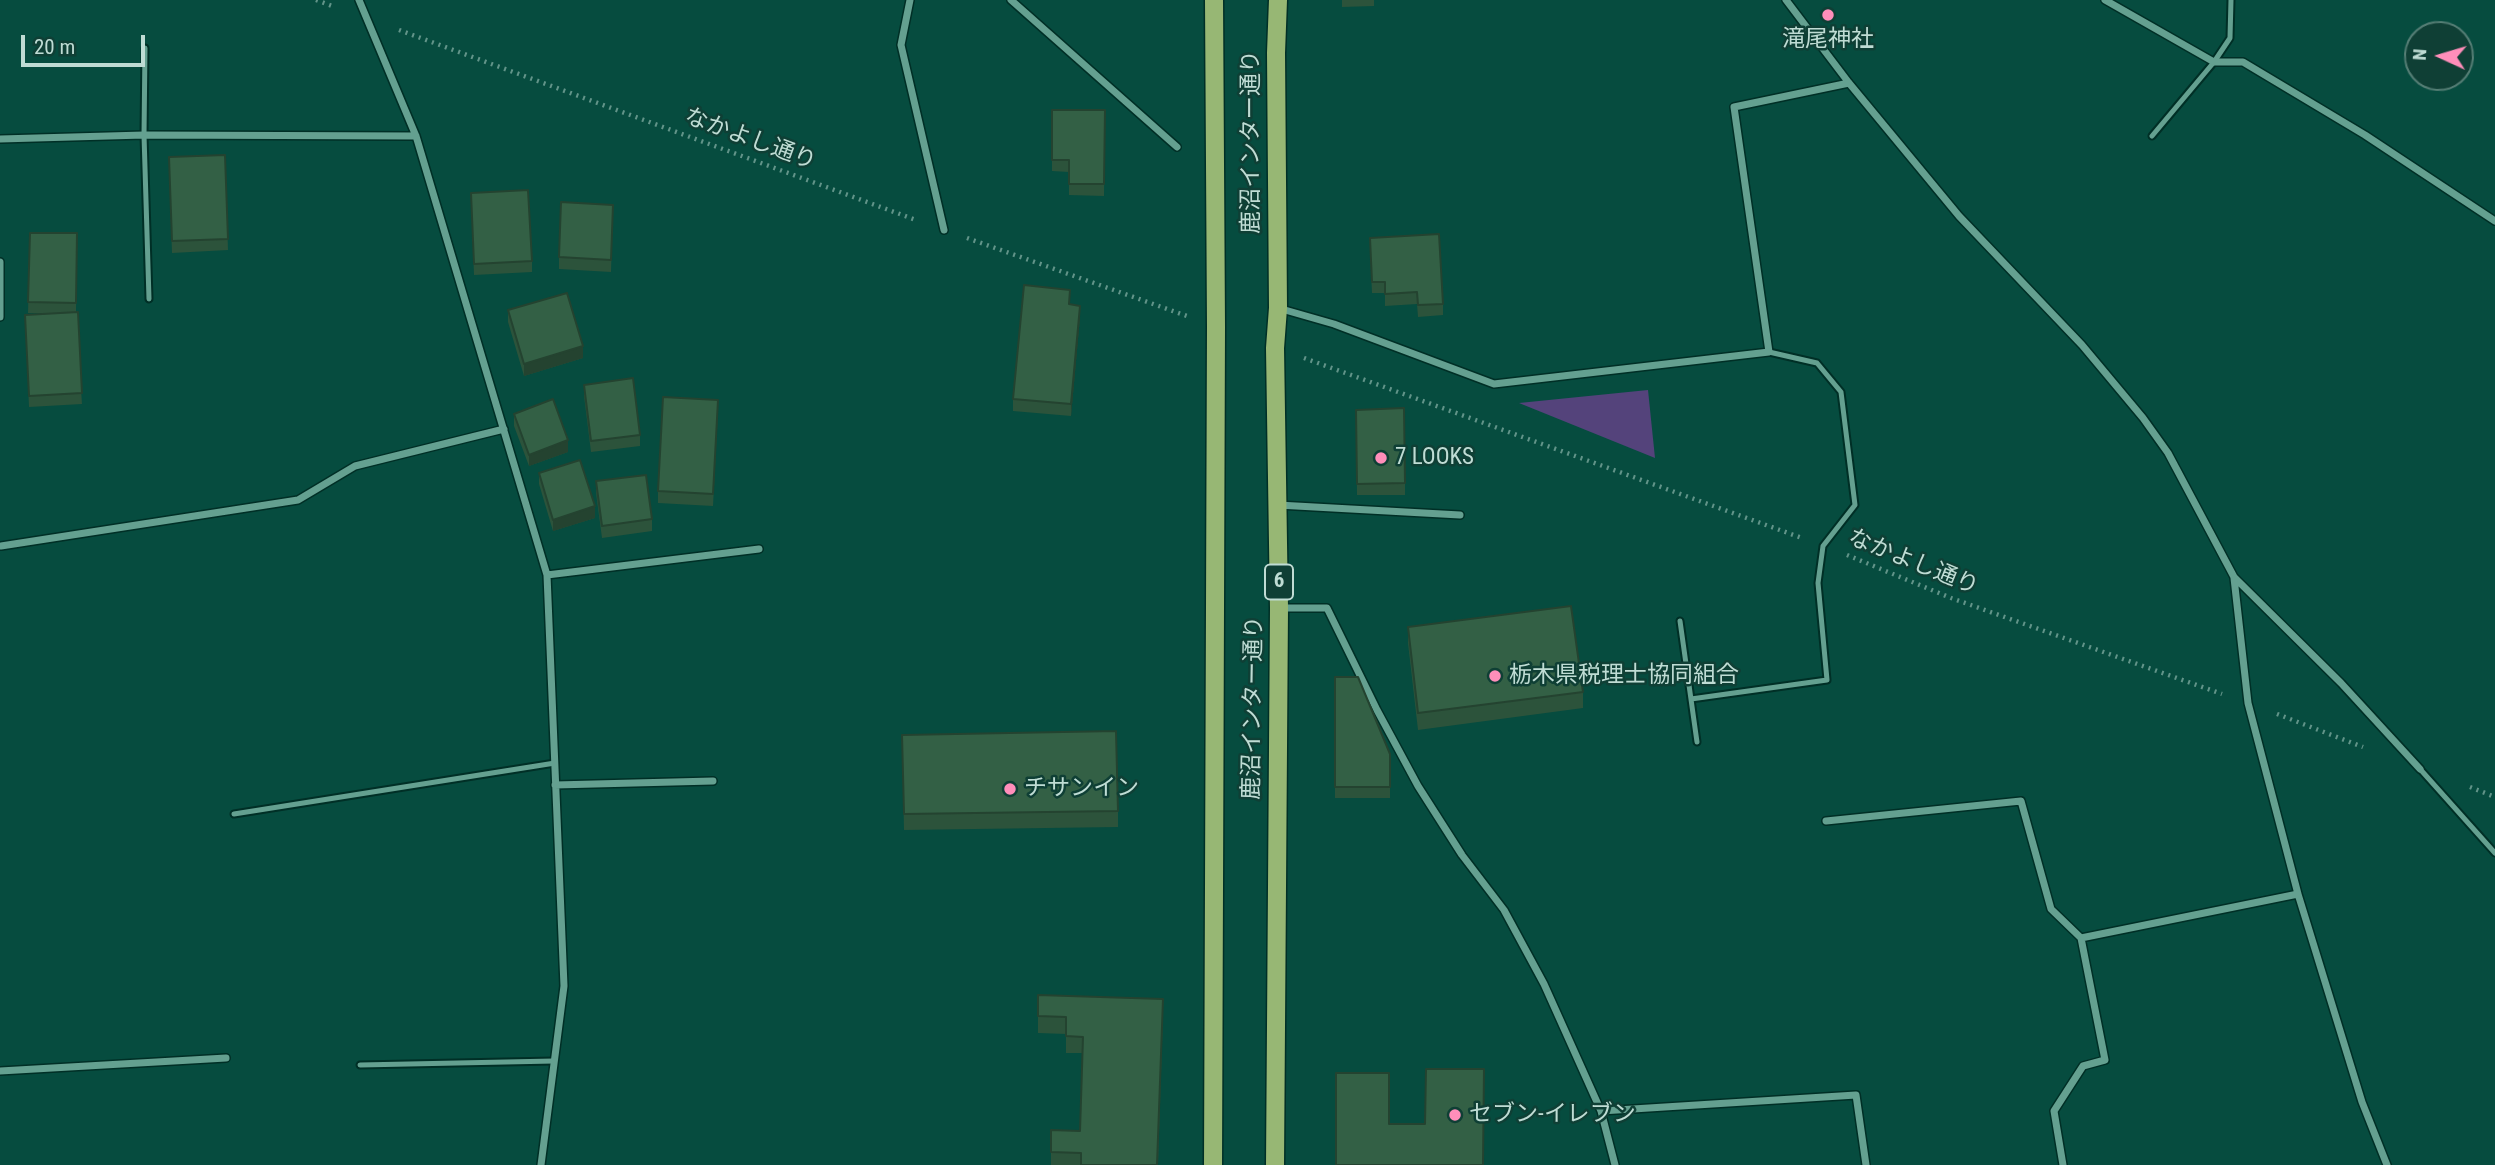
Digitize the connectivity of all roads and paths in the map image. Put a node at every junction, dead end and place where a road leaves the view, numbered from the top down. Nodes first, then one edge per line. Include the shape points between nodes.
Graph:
1 (316, 0) edge
2 (359, 0) edge
3 (910, 0) edge
4 (1011, 0) edge
5 (1214, 0) edge
6 (1278, 0) edge
7 (1786, 0) edge
8 (2105, 0) edge
9 (2231, 0) edge
10 (367, 19) junction
11 (145, 48) dead end
12 (2214, 62) junction
13 (1849, 83) junction
14 (144, 135) junction
15 (416, 136) junction
16 (2152, 136) dead end
17 (0, 139) edge
18 (1177, 147) dead end
19 (2495, 221) edge
20 (944, 230) junction
21 (0, 262) edge
22 (149, 299) dead end
23 (1278, 307) junction
24 (1172, 310) dead end
25 (0, 317) edge
26 (1769, 352) junction
27 (1317, 362) dead end
28 (504, 429) junction
29 (1278, 505) junction
30 (1460, 515) dead end
31 (1823, 546) junction
32 (1, 547) edge
33 (760, 549) dead end
34 (547, 575) junction
35 (2234, 577) junction
36 (1279, 608) junction
37 (1681, 621) dead end
38 (1691, 699) junction
39 (2248, 703) junction
40 (1697, 742) dead end
41 (2372, 750) dead end
42 (555, 763) junction
43 (2420, 769) junction
44 (713, 781) dead end
45 (555, 785) junction
46 (2495, 797) edge
47 (234, 814) dead end
48 (1826, 821) dead end
49 (2495, 853) edge
50 (2298, 894) junction
51 (2081, 938) junction
52 (226, 1058) dead end
53 (554, 1061) junction
54 (360, 1065) dead end
55 (0, 1071) edge
56 (1601, 1111) junction
57 (541, 1165) edge
58 (1213, 1165) edge
59 (1275, 1165) edge
60 (1615, 1165) edge
61 (1866, 1165) edge
62 (2063, 1165) edge
63 (2387, 1165) edge

1 - 10 path, なかよし通り
2 - 10 street
3 - 20 street via 901,45
4 - 18 street
5 - 58 main road, 鹿沼インター通り
6 - 23 main road, 鹿沼インター通り / 6
7 - 13 street
8 - 12 street
9 - 12 lane via 2230,38
10 - 15 street
10 - 20 path, なかよし通り
11 - 14 lane
12 - 16 lane
12 - 19 street via 2243,62
13 - 26 street via 1734,107
13 - 35 street via 1959,216 2082,345 2143,418 2168,453
14 - 15 street
14 - 17 street
14 - 22 lane
15 - 28 street
20 - 24 path, なかよし通り
21 - 25 street
23 - 26 street via 1494,384
23 - 29 main road, 鹿沼インター通り / 6
26 - 31 lane via 1816,363 1841,392 1855,505
27 - 31 path, なかよし通り
28 - 32 street via 355,467 298,500
28 - 34 street
29 - 30 street
29 - 36 main road, 鹿沼インター通り / 6
31 - 38 lane via 1818,583 1827,680
31 - 39 path, なかよし通り via 1951,598
33 - 34 street
34 - 42 street
35 - 39 street
35 - 43 street
36 - 56 street via 1327,608 1418,786 1504,910 1544,984
36 - 59 main road, 鹿沼インター通り / 6
37 - 38 lane
38 - 40 lane
39 - 41 path, なかよし通り
39 - 50 street
42 - 45 street
42 - 47 lane
43 - 46 path
43 - 49 lane
44 - 45 street
45 - 53 street via 564,986
48 - 51 street via 2021,801 2051,909
50 - 51 street
50 - 63 street via 2362,1102
51 - 62 street via 2105,1060 2083,1066 2054,1111
52 - 55 street
53 - 54 lane
53 - 57 street
56 - 60 street
56 - 61 street via 1856,1095

